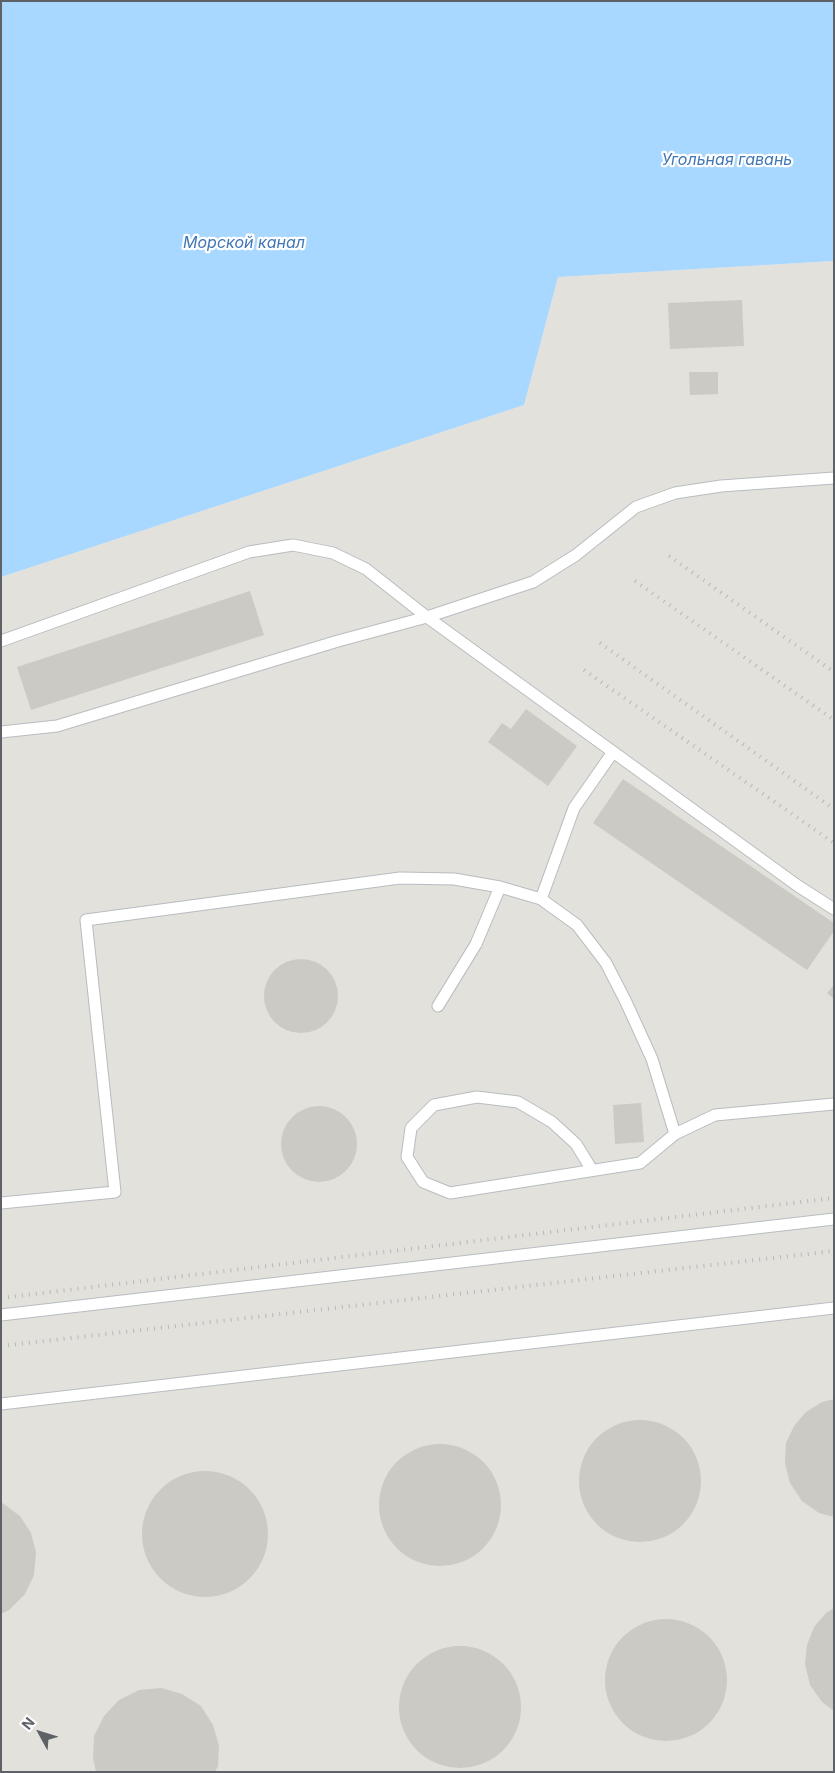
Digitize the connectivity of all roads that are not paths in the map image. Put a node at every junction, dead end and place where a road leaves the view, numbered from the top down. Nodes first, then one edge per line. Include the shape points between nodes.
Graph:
1 (834, 478) edge
2 (427, 618) junction
3 (1, 642) edge
4 (1, 732) edge
5 (613, 752) junction
6 (500, 887) junction
7 (541, 898) junction
8 (834, 909) edge
9 (438, 1006) dead end
10 (834, 1104) edge
11 (675, 1134) junction
12 (592, 1170) junction
13 (1, 1203) edge
14 (834, 1219) edge
15 (834, 1308) edge
16 (1, 1315) edge
17 (1, 1404) edge

1 - 2 lane via 721,486 675,493 636,508 576,555 533,582
2 - 3 lane via 366,569 333,553 293,545 249,552
2 - 4 lane via 329,644 57,726
2 - 5 lane
5 - 7 lane via 574,808
5 - 8 lane
6 - 7 lane
6 - 9 lane via 476,944
6 - 13 lane via 454,878 400,878 86,920 115,1192
7 - 11 lane via 577,926 606,963 652,1059
10 - 11 lane via 715,1115
11 - 12 lane via 640,1163
12 - 12 lane via 570,1138 552,1122 518,1102 477,1096 434,1105 411,1128 407,1158 423,1182 450,1193
14 - 16 lane
15 - 17 lane

